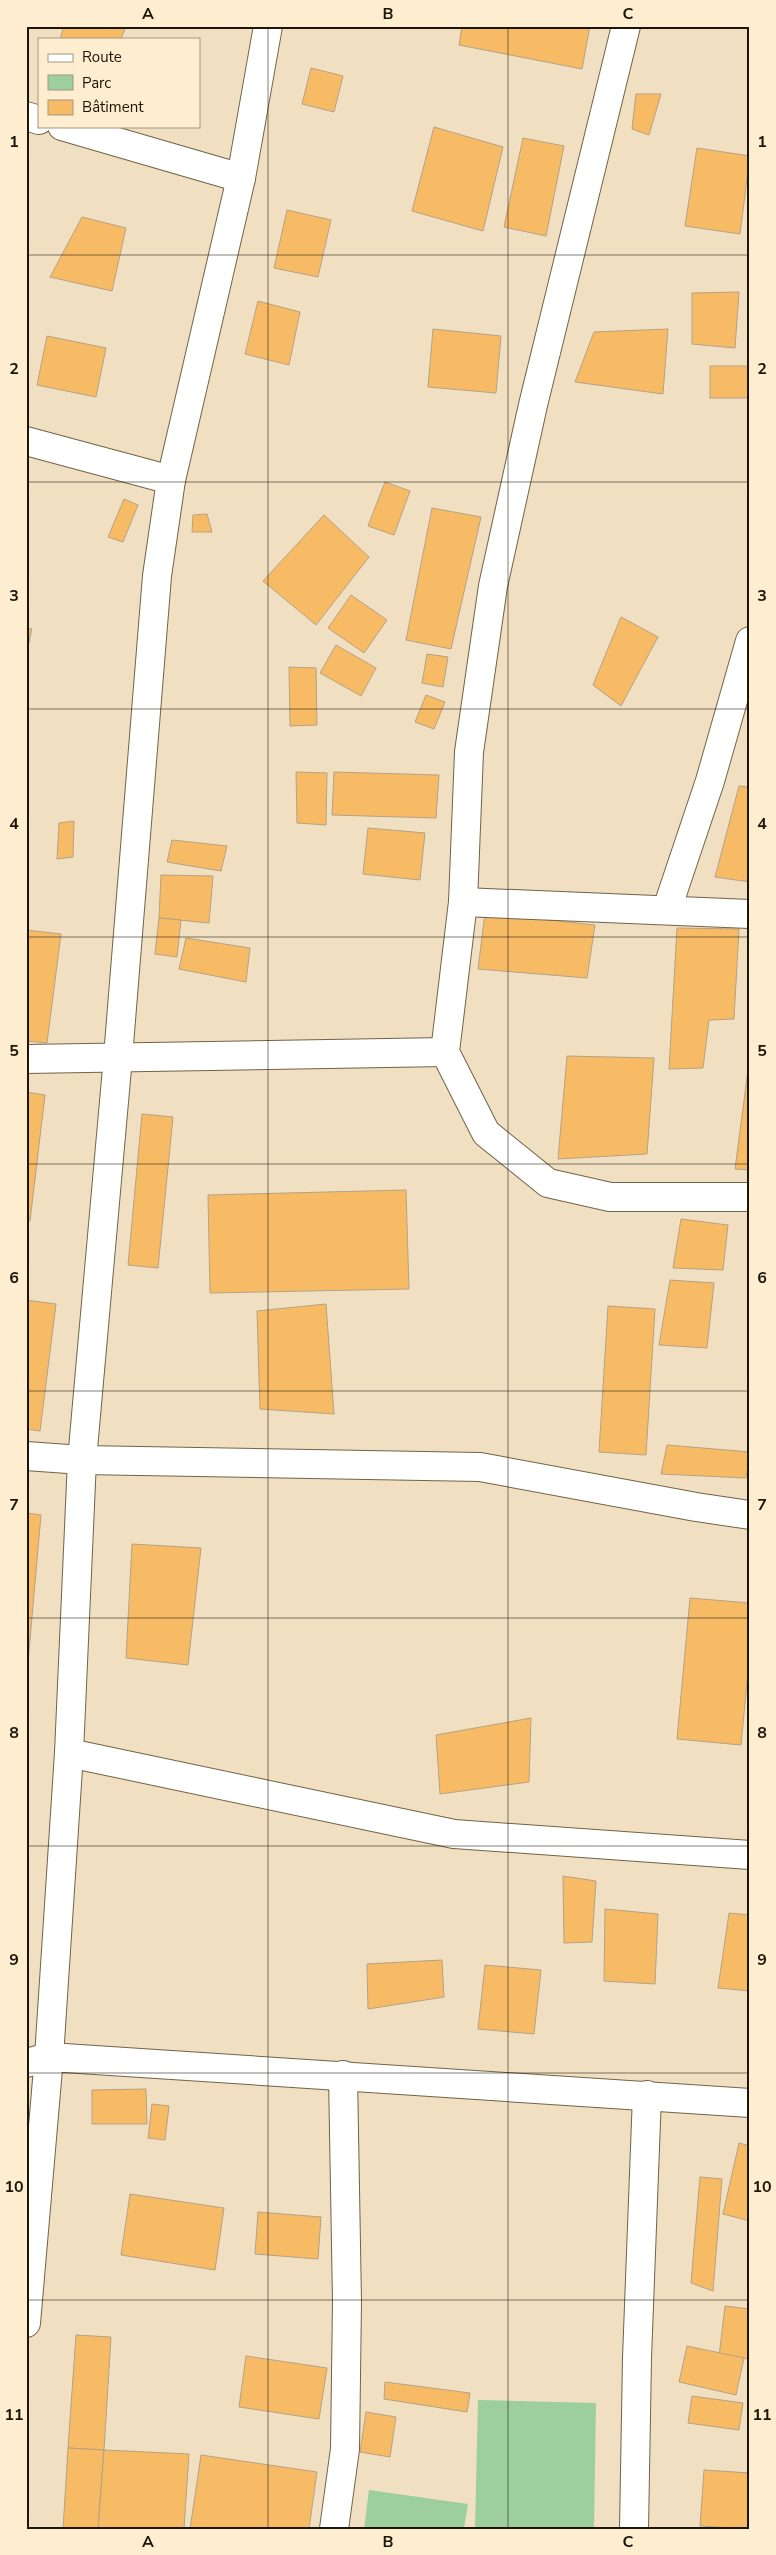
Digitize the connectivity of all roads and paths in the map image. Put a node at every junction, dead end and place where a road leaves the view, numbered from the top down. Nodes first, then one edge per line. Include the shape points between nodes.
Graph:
1 (268, 26) edge
2 (626, 26) edge
3 (26, 116) edge
4 (38, 120) edge
5 (69, 128) edge
6 (241, 178) junction
7 (26, 442) edge
8 (171, 480) junction
9 (750, 641) edge
10 (463, 902) junction
11 (667, 909) junction
12 (750, 914) edge
13 (445, 1052) junction
14 (118, 1057) junction
15 (26, 1059) edge
16 (750, 1197) edge
17 (26, 1456) edge
18 (82, 1460) junction
19 (750, 1514) edge
20 (69, 1753) junction
21 (750, 1855) edge
22 (38, 2060) edge
23 (343, 2075) junction
24 (647, 2095) junction
25 (750, 2103) edge
26 (26, 2323) edge
27 (334, 2529) edge
28 (634, 2529) edge

1 - 6 street
2 - 10 street via 533,405 493,586 469,752
3 - 4 street
5 - 6 street
6 - 8 street
7 - 8 street
8 - 14 street via 147,678
9 - 11 street via 710,780
10 - 11 street
10 - 13 street
11 - 12 street
13 - 14 street
13 - 16 street via 486,1133 548,1183 610,1197
14 - 15 street
14 - 18 street
17 - 18 street
18 - 19 street via 480,1467
18 - 20 street
20 - 21 street via 454,1834
20 - 22 street
22 - 23 street
22 - 26 street
23 - 24 street
23 - 27 street via 347,2302 345,2449
24 - 25 street
24 - 28 street

